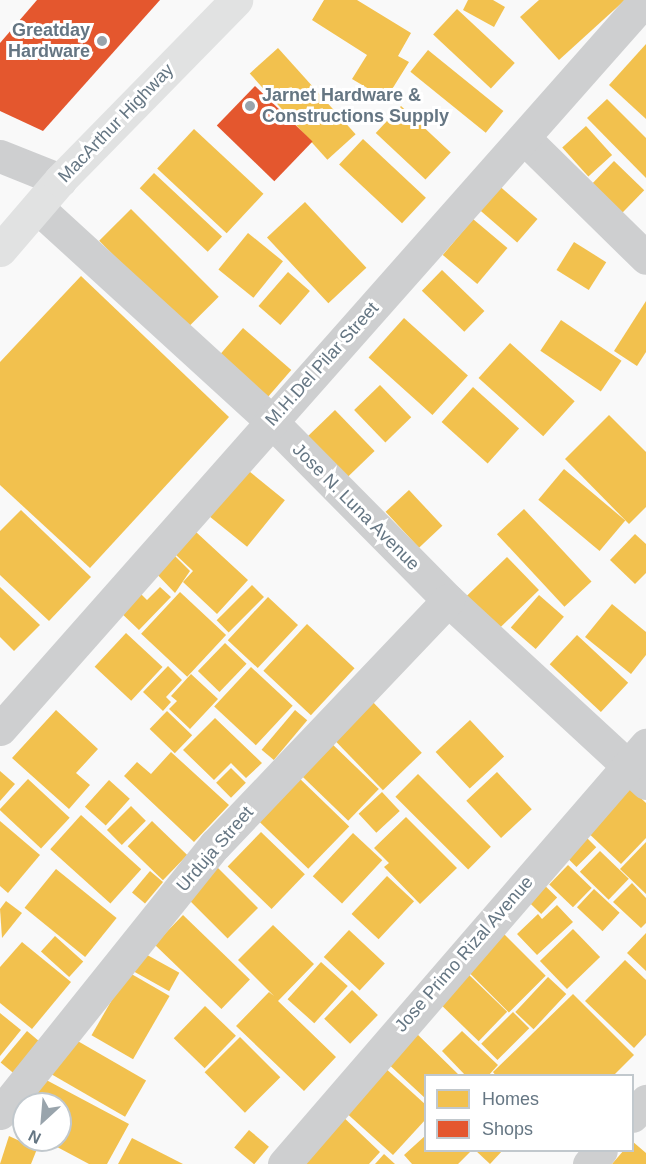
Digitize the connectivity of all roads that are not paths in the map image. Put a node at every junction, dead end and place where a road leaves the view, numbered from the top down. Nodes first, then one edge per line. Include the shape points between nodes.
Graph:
1 (236, 0) edge
2 (643, 8) edge
3 (524, 138) junction
4 (0, 156) edge
5 (60, 180) junction
6 (38, 208) junction
7 (0, 250) edge
8 (646, 258) edge
9 (270, 420) junction
10 (448, 600) junction
11 (0, 729) edge
12 (640, 764) edge
13 (646, 1101) edge
14 (0, 1113) edge
15 (634, 1115) edge
16 (600, 1152) edge
17 (284, 1164) edge
18 (589, 1164) edge

1 - 5 highway, MacArthur Highway
2 - 3 street, M.H.Del Pilar Street
3 - 8 street
3 - 9 street, M.H.Del Pilar Street
4 - 5 street
5 - 6 highway, MacArthur Highway
6 - 7 highway, MacArthur Highway
6 - 9 street, Jose N. Luna Avenue
9 - 10 street, Jose N. Luna Avenue
9 - 11 street, M.H.Del Pilar Street
10 - 12 street, Jose N. Luna Avenue
10 - 14 street, Urduja Street via 215,845
12 - 17 street, Jose Primo Rizal Avenue
13 - 15 street
16 - 18 street

